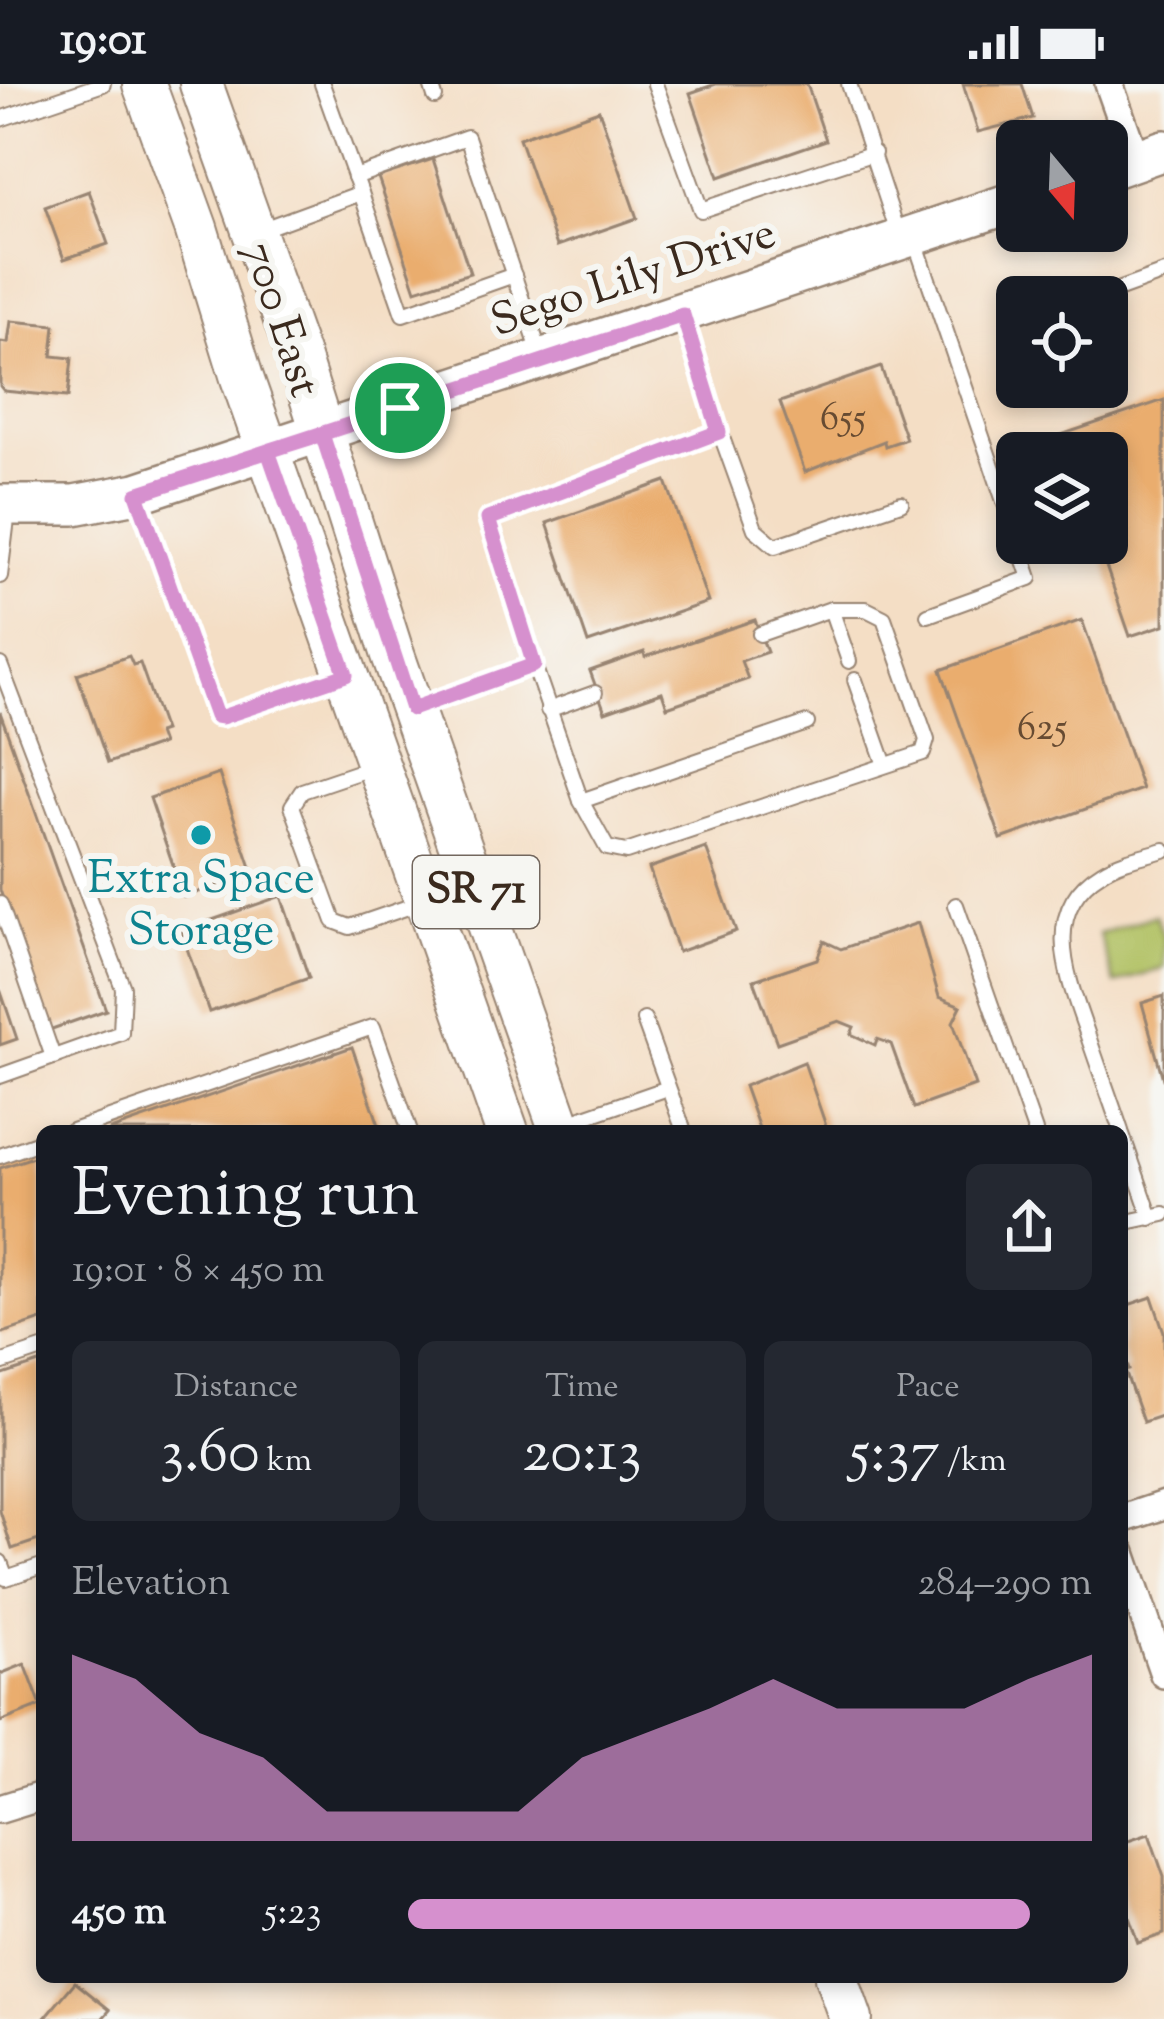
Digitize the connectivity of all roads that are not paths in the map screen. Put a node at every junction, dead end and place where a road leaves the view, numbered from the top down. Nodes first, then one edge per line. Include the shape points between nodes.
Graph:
1 (103, 84) edge
2 (144, 84) edge
3 (201, 84) edge
4 (322, 84) edge
5 (655, 84) edge
6 (849, 84) edge
7 (1109, 84) edge
8 (0, 119) edge
9 (874, 153) junction
10 (1136, 160) edge
11 (358, 185) junction
12 (996, 208) edge
13 (254, 232) junction
14 (907, 238) junction
15 (1164, 273) edge
16 (514, 275) junction
17 (1128, 286) edge
18 (683, 315) junction
19 (543, 361) junction
20 (719, 432) junction
21 (322, 434) junction
22 (268, 451) junction
23 (996, 481) edge
24 (137, 494) junction
25 (901, 503) dead end
26 (4, 506) edge
27 (1025, 564) edge
28 (0, 576) edge
29 (831, 609) junction
30 (928, 615) dead end
31 (760, 634) dead end
32 (848, 661) dead end
33 (0, 664) edge
34 (534, 665) junction
35 (346, 675) junction
36 (855, 680) dead end
37 (595, 693) dead end
38 (412, 709) junction
39 (548, 710) junction
40 (807, 723) dead end
41 (885, 765) junction
42 (378, 766) junction
43 (580, 801) junction
44 (1164, 850) edge
45 (426, 901) junction
46 (0, 904) edge
47 (956, 905) dead end
48 (644, 1020) dead end
49 (52, 1057) junction
50 (0, 1076) edge
51 (668, 1088) junction
52 (90, 1125) edge
53 (408, 1125) edge
54 (504, 1125) edge
55 (559, 1125) edge
56 (568, 1125) edge
57 (682, 1125) edge
58 (1033, 1125) edge
59 (1120, 1125) edge
60 (36, 1144) edge
61 (1128, 1146) edge
62 (0, 1156) edge
63 (1158, 1216) edge
64 (1128, 1222) edge
65 (36, 1351) edge
66 (0, 1363) edge
67 (1164, 1505) edge
68 (1128, 1518) edge
69 (0, 1562) edge
70 (36, 1568) edge
71 (1128, 1570) edge
72 (1164, 1675) edge
73 (36, 1798) edge
74 (0, 1809) edge
75 (838, 1983) edge
76 (851, 2019) edge

1 - 8 lane
2 - 22 main road, 700 East / SR 71
3 - 13 main road, 700 East / SR 71
4 - 11 lane
5 - 9 lane via 701,210
6 - 9 lane
7 - 10 street
9 - 14 lane
11 - 13 lane
11 - 16 lane via 403,314
11 - 16 lane via 467,137
12 - 14 main road, Sego Lily Drive
13 - 21 main road, 700 East / SR 71
14 - 18 main road, Sego Lily Drive
14 - 23 lane
15 - 17 lane
16 - 19 lane
18 - 19 main road, Sego Lily Drive
18 - 20 lane
19 - 21 main road, Sego Lily Drive
20 - 25 lane via 755,529 775,546
20 - 34 lane via 488,519
21 - 22 main road, Sego Lily Drive
21 - 38 main road, 700 East / SR 71
22 - 24 main road, Sego Lily Drive
22 - 35 main road, 700 East / SR 71
24 - 26 main road, Sego Lily Drive
24 - 35 lane via 216,716
26 - 28 lane
27 - 30 lane via 1030,578
29 - 31 lane
29 - 32 lane
29 - 41 lane via 884,618 927,740 922,753
33 - 49 lane via 122,988 122,1033
34 - 38 lane
34 - 39 lane
35 - 42 main road, 700 East / SR 71
36 - 41 lane
37 - 39 lane
38 - 55 main road, 700 East / SR 71
39 - 43 lane
40 - 43 lane
41 - 43 lane via 626,852 607,848
42 - 45 main road, 700 East / SR 71
42 - 45 lane via 302,790 292,806 340,926
44 - 59 lane via 1098,873 1064,923 1067,976
45 - 54 main road, 700 East / SR 71
46 - 49 lane
47 - 58 lane
48 - 51 lane
49 - 50 lane
51 - 56 lane
51 - 57 lane
52 - 53 lane via 374,1028
60 - 62 lane
61 - 63 lane
63 - 64 lane
65 - 66 lane
67 - 68 street
69 - 70 lane via 6,1578
71 - 72 street
73 - 74 street
75 - 76 main road

